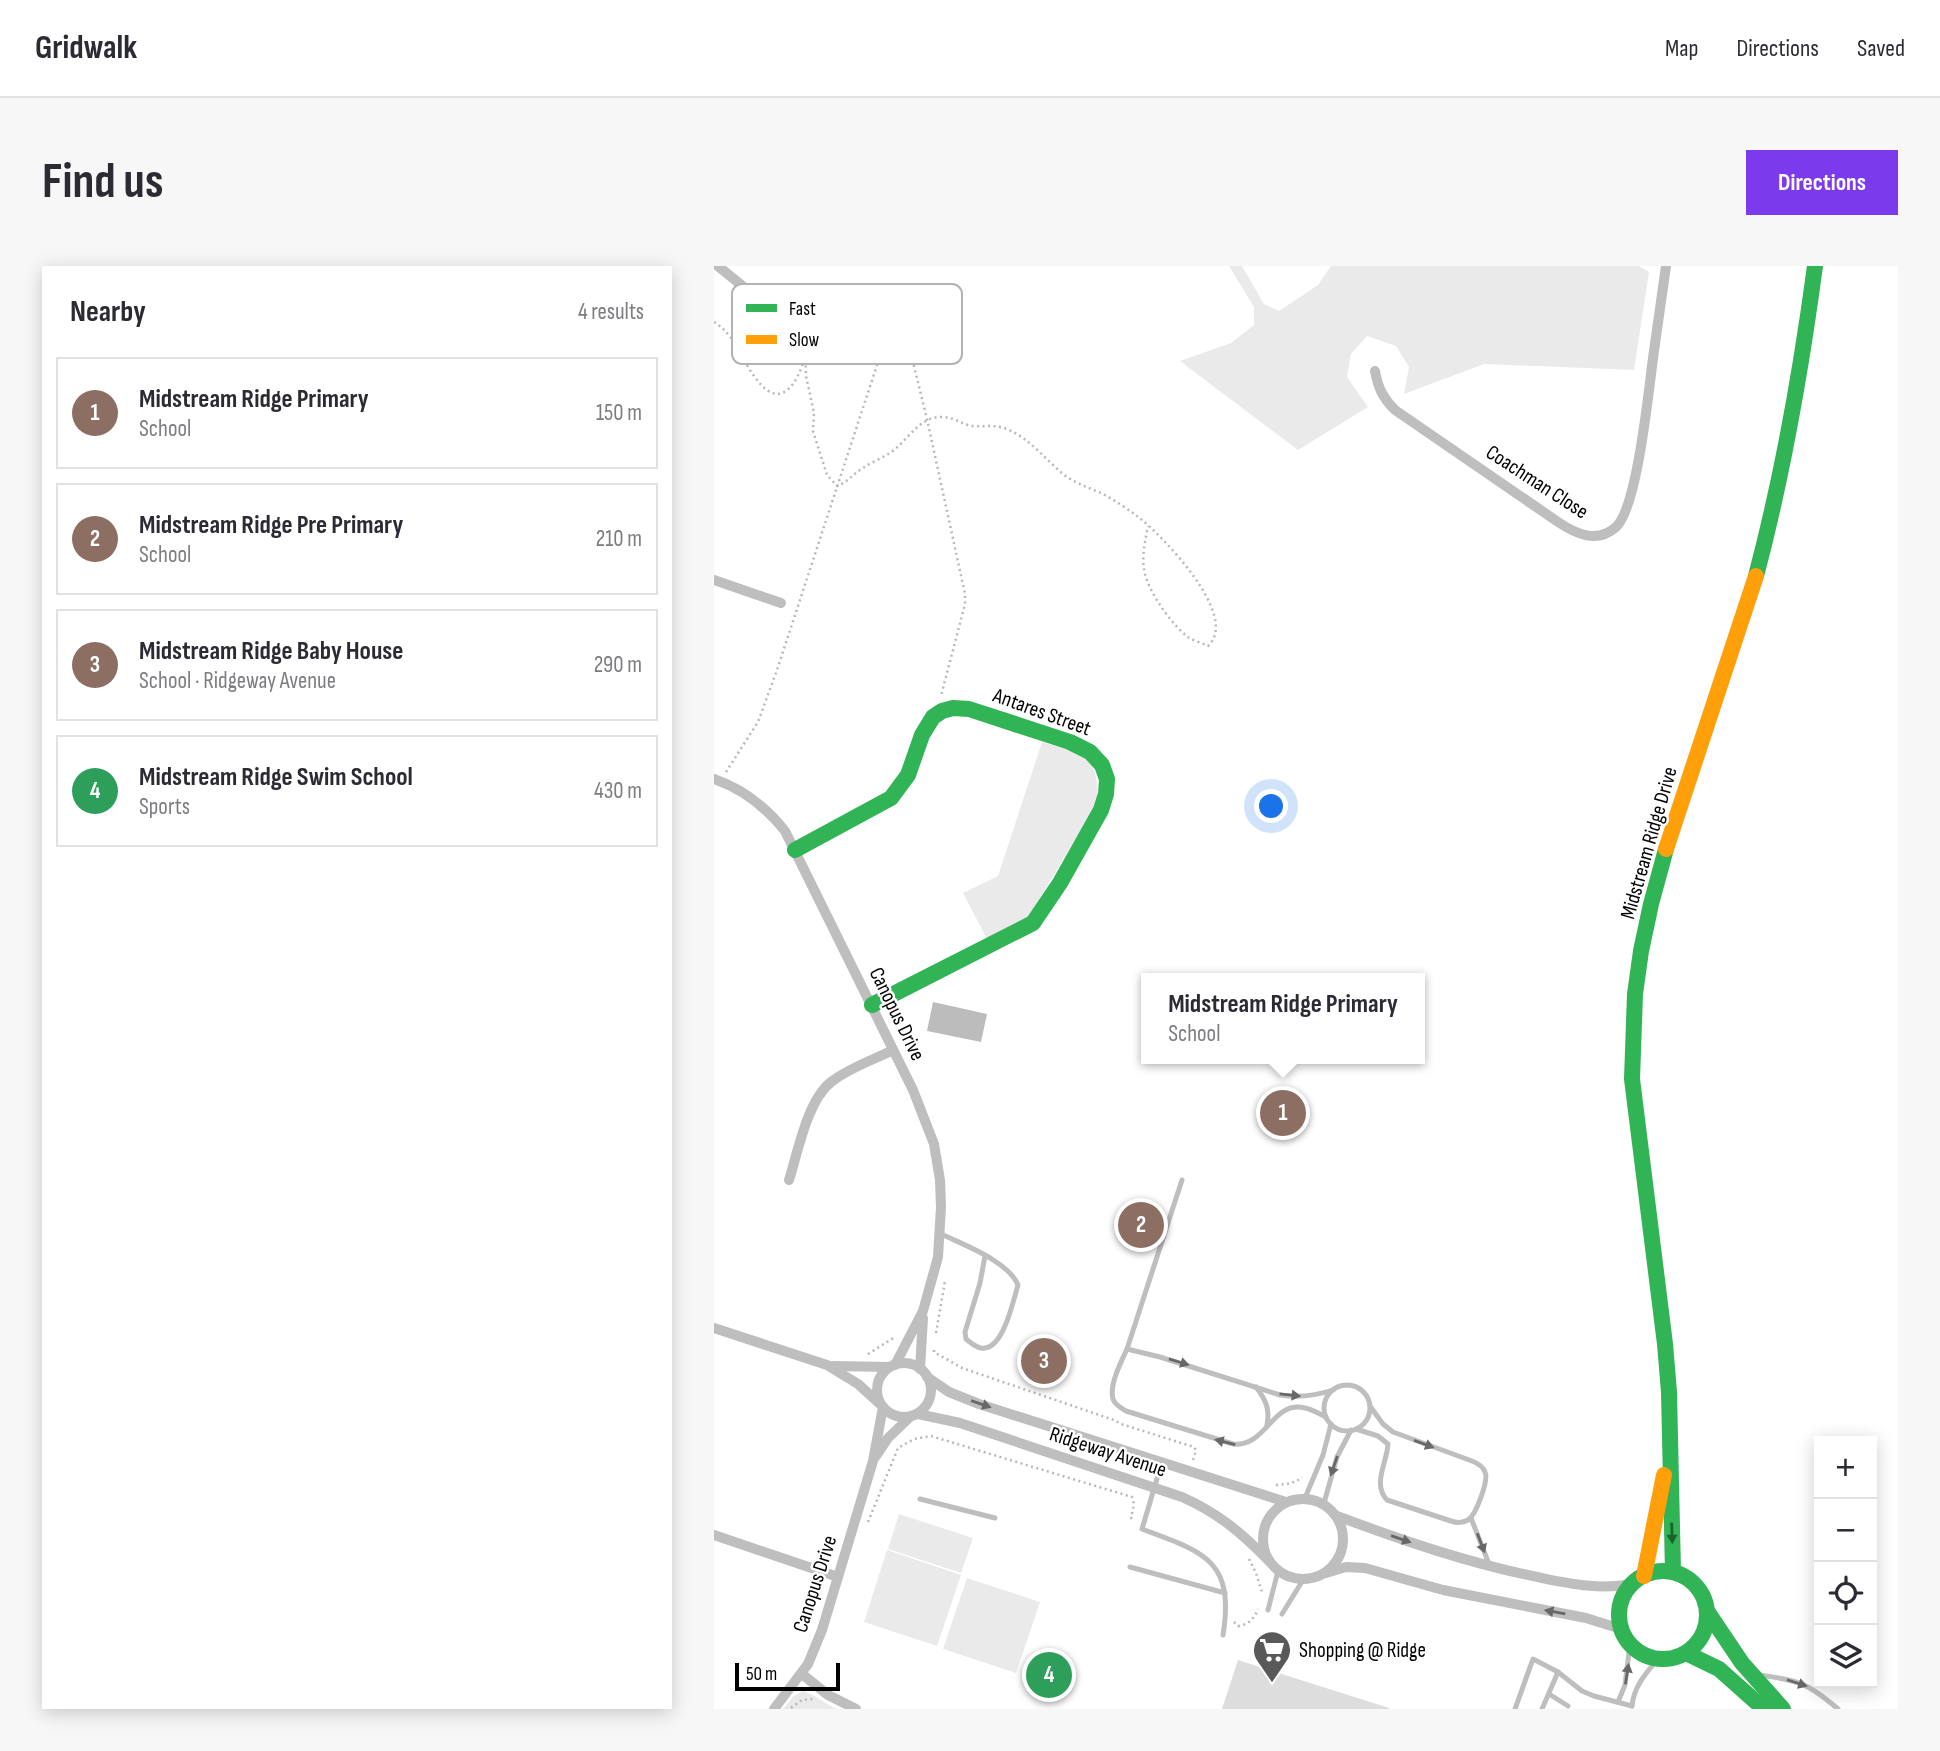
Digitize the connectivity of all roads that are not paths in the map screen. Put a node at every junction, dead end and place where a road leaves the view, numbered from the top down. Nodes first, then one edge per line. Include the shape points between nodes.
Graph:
1 (718, 266) edge
2 (1666, 266) edge
3 (1815, 266) edge
4 (740, 284) edge
5 (1375, 371) dead end
6 (714, 580) edge
7 (780, 603) dead end
8 (717, 780) edge
9 (795, 850) junction
10 (872, 1005) junction
11 (893, 1050) junction
12 (1182, 1180) dead end
13 (789, 1181) dead end
14 (941, 1234) junction
15 (985, 1256) junction
16 (923, 1311) junction
17 (714, 1328) edge
18 (1127, 1349) junction
19 (827, 1365) junction
20 (892, 1366) junction
21 (924, 1373) junction
22 (1256, 1387) junction
23 (1333, 1390) junction
24 (882, 1406) junction
25 (1370, 1406) junction
26 (914, 1415) junction
27 (1326, 1417) junction
28 (1331, 1423) junction
29 (1267, 1426) junction
30 (1353, 1429) junction
31 (1670, 1446) junction
32 (873, 1461) junction
33 (1162, 1462) junction
34 (1155, 1487) junction
35 (1305, 1498) junction
36 (920, 1499) dead end
37 (1286, 1502) junction
38 (1324, 1503) junction
39 (1337, 1516) junction
40 (995, 1518) dead end
41 (1471, 1518) junction
42 (714, 1535) edge
43 (1269, 1561) junction
44 (1130, 1567) dead end
45 (1491, 1568) junction
46 (1278, 1571) junction
47 (1673, 1572) junction
48 (1326, 1573) junction
49 (838, 1577) junction
50 (1303, 1580) junction
51 (1638, 1580) junction
52 (1225, 1593) junction
53 (1268, 1610) dead end
54 (1707, 1611) junction
55 (1282, 1614) dead end
56 (1223, 1635) dead end
57 (1626, 1637) junction
58 (1686, 1653) junction
59 (1658, 1659) junction
60 (1558, 1672) junction
61 (802, 1674) junction
62 (1749, 1674) junction
63 (1549, 1694) junction
64 (1618, 1702) junction
65 (1568, 1706) dead end
66 (1632, 1707) edge
67 (1762, 1708) edge
68 (774, 1709) edge
69 (856, 1709) edge
70 (1515, 1709) edge
71 (1542, 1709) edge
72 (1783, 1709) edge
73 (1839, 1709) edge

1 - 4 street
2 - 5 street, Coachman Close via 1629,503 1619,524 1601,536 1589,537 1558,522 1395,410 1381,395
3 - 31 street, Midstream Ridge Drive via 1794,410 1761,559 1668,841 1635,994 1632,1079 1665,1344
6 - 7 street
8 - 9 street, Canopus Drive via 763,806
9 - 10 street, Canopus Drive
9 - 10 street, Antares Street via 891,798 910,770 928,722 944,708 969,709 1085,748 1103,766 1107,790 1099,816 1033,923
10 - 11 street, Canopus Drive
11 - 13 street via 842,1075 821,1092
11 - 14 street, Canopus Drive via 934,1144
12 - 18 lane
14 - 15 lane
14 - 16 street, Canopus Drive
15 - 15 lane via 1010,1272 1018,1285 1001,1336 996,1343 980,1348 966,1339 965,1332
16 - 20 street, Canopus Drive
16 - 21 street, Canopus Drive
17 - 19 street
18 -> 22 lane
29 -> 18 lane via 1249,1443 1233,1444 1126,1410 1112,1397
19 - 20 street
19 - 24 street
20 - 21 street via 904,1363
20 - 24 street via 877,1388
21 - 26 street via 930,1385 929,1401
21 -> 33 street, Ridgeway Avenue via 949,1392 979,1404
22 -> 23 lane via 1290,1396
22 - 29 lane via 1267,1403
23 - 25 lane via 1356,1387
23 - 27 lane via 1324,1407
24 - 26 street via 893,1415
24 - 32 street, Canopus Drive
25 - 30 lane via 1363,1423
25 -> 41 lane via 1393,1432 1483,1468 1485,1485
26 - 32 street, Canopus Drive via 888,1438
26 - 34 street, Ridgeway Avenue via 960,1423
27 - 28 lane
27 - 29 lane via 1296,1406
28 - 30 lane via 1343,1430
28 - 35 lane
30 -> 38 lane via 1337,1457
30 - 41 lane via 1388,1444 1380,1485 1387,1500 1458,1523
31 -> 47 street, Midstream Ridge Drive
31 - 51 street, Midstream Ridge Drive
32 - 49 street, Canopus Drive
33 - 34 lane
33 - 37 street, Ridgeway Avenue
34 - 43 street, Ridgeway Avenue via 1217,1516
34 - 52 lane via 1142,1529 1191,1547 1213,1563
35 - 37 street
35 - 38 street
36 - 40 lane
37 - 43 street via 1266,1521 1264,1548
38 - 39 street
39 -> 45 street
39 - 48 street via 1344,1540 1342,1553
41 -> 45 lane
42 - 49 street
43 - 46 street
44 - 52 lane
45 - 51 street via 1604,1588
46 - 50 street
46 - 53 lane
47 - 51 street via 1658,1571
47 - 54 street via 1700,1591
48 - 50 street
57 -> 48 street via 1586,1618 1455,1593 1365,1568 1346,1566
49 - 61 street, Canopus Drive
50 - 55 lane
51 - 57 street via 1620,1605
52 - 56 lane
54 - 58 street via 1702,1635
54 - 62 street
57 - 59 street via 1643,1654
64 -> 57 lane via 1625,1685
58 - 59 street
58 - 67 street via 1715,1665
59 - 66 lane via 1637,1686
60 - 63 lane
60 - 64 lane via 1582,1691
60 - 70 lane via 1533,1659
61 - 68 street, Canopus Drive
61 - 69 street
62 - 72 street
62 -> 73 lane via 1804,1684
63 - 65 lane
63 - 71 lane
64 - 66 lane

